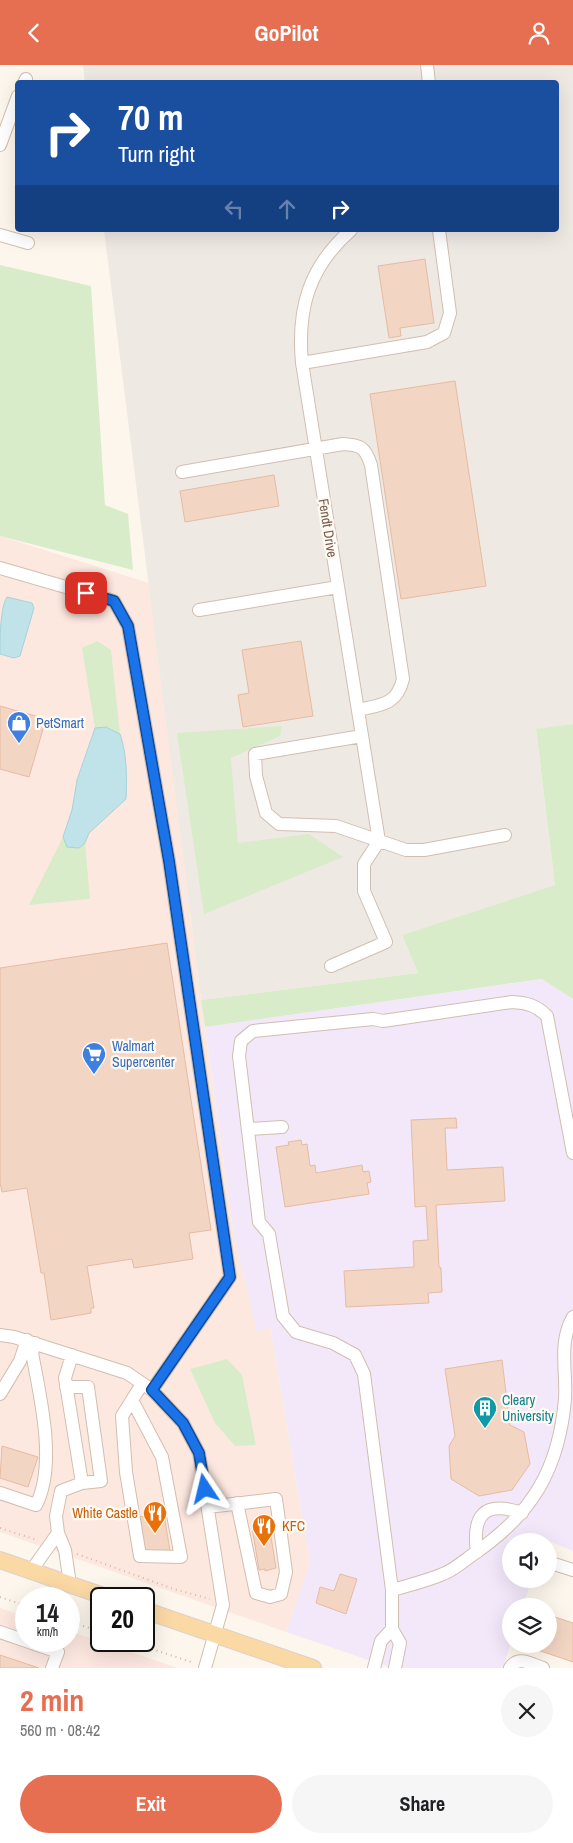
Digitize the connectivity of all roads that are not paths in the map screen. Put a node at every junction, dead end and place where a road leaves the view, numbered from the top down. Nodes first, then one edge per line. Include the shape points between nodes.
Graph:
1 (427, 65) edge
2 (429, 80) edge
3 (15, 103) edge
4 (0, 145) edge
5 (349, 232) edge
6 (439, 232) edge
7 (0, 235) edge
8 (28, 243) dead end
9 (302, 363) junction
10 (315, 448) junction
11 (182, 472) dead end
12 (0, 568) edge
13 (338, 587) junction
14 (199, 610) dead end
15 (358, 710) junction
16 (362, 736) junction
17 (505, 835) dead end
18 (379, 841) junction
19 (331, 965) dead end
20 (282, 1127) dead end
21 (248, 1129) junction
22 (573, 1153) edge
23 (573, 1317) edge
24 (0, 1335) edge
25 (31, 1342) junction
26 (72, 1355) junction
27 (35, 1369) junction
28 (14, 1370) junction
29 (66, 1387) junction
30 (147, 1387) junction
31 (0, 1393) edge
32 (132, 1400) junction
33 (82, 1483) junction
34 (0, 1493) edge
35 (237, 1503) junction
36 (208, 1507) junction
37 (522, 1513) junction
38 (58, 1533) junction
39 (477, 1552) junction
40 (0, 1560) edge
41 (557, 1565) edge
42 (573, 1570) edge
43 (31, 1571) junction
44 (70, 1584) junction
45 (392, 1590) junction
46 (90, 1591) edge
47 (155, 1614) edge
48 (392, 1629) junction
49 (0, 1632) edge
50 (214, 1634) junction
51 (15, 1637) edge
52 (58, 1652) edge
53 (205, 1667) edge
54 (52, 1668) edge
55 (314, 1668) edge
56 (374, 1668) edge
57 (395, 1668) edge
58 (510, 1668) edge
59 (543, 1668) edge

1 - 2 street
3 - 4 street
5 - 9 street, Fendt Drive via 324,257 305,297 299,337
6 - 9 street via 450,313 444,333 427,342
7 - 8 street
9 - 10 street, Fendt Drive
10 - 11 street
10 - 13 street, Fendt Drive
10 - 15 street via 343,443 358,445 367,452 371,465 403,679 392,700
12 - 30 street via 114,601 128,626 169,861 230,1277
13 - 14 street
13 - 15 street, Fendt Drive
15 - 16 street, Fendt Drive
16 - 18 street, Fendt Drive
16 - 18 street via 256,754 256,776 266,813 279,824 336,826
17 - 18 street via 424,850 406,850
18 - 19 street via 364,864 364,891 386,942
20 - 21 street
21 - 22 street via 239,1056 241,1041 253,1031 373,1019 384,1021 512,1002 528,1003 547,1016
21 - 45 street via 259,1222 269,1234 283,1316 296,1332 333,1343 355,1355 364,1374
23 - 37 street via 563,1353 566,1394 562,1433 540,1489
24 - 25 street
25 - 26 street
25 - 27 street
25 - 28 street
26 - 29 street via 64,1378
26 - 30 street via 127,1373
27 - 28 street
27 - 34 street via 47,1451 42,1495 36,1505
28 - 31 street
29 - 33 street
29 - 33 street via 88,1387 101,1481
30 - 32 street
30 - 36 street via 183,1423 199,1453
32 - 32 street via 162,1457 181,1557 140,1556 126,1472 122,1416
33 - 38 street via 60,1491 56,1517
35 - 35 street via 276,1499 286,1572 281,1595 270,1597 256,1593
35 - 36 street
36 - 50 street via 223,1605
37 - 39 street
37 - 39 street via 494,1509 483,1515 476,1523 474,1533
38 - 43 street
38 - 44 street via 65,1550
39 - 45 street via 444,1574
40 - 43 main road
41 - 42 street
43 - 44 main road
44 - 46 main road
45 - 48 street
47 - 50 main road
48 - 56 street via 381,1641
48 - 57 street via 400,1643
49 - 51 street
50 - 53 street
50 - 55 main road
52 - 54 street
58 - 59 street via 520,1660

